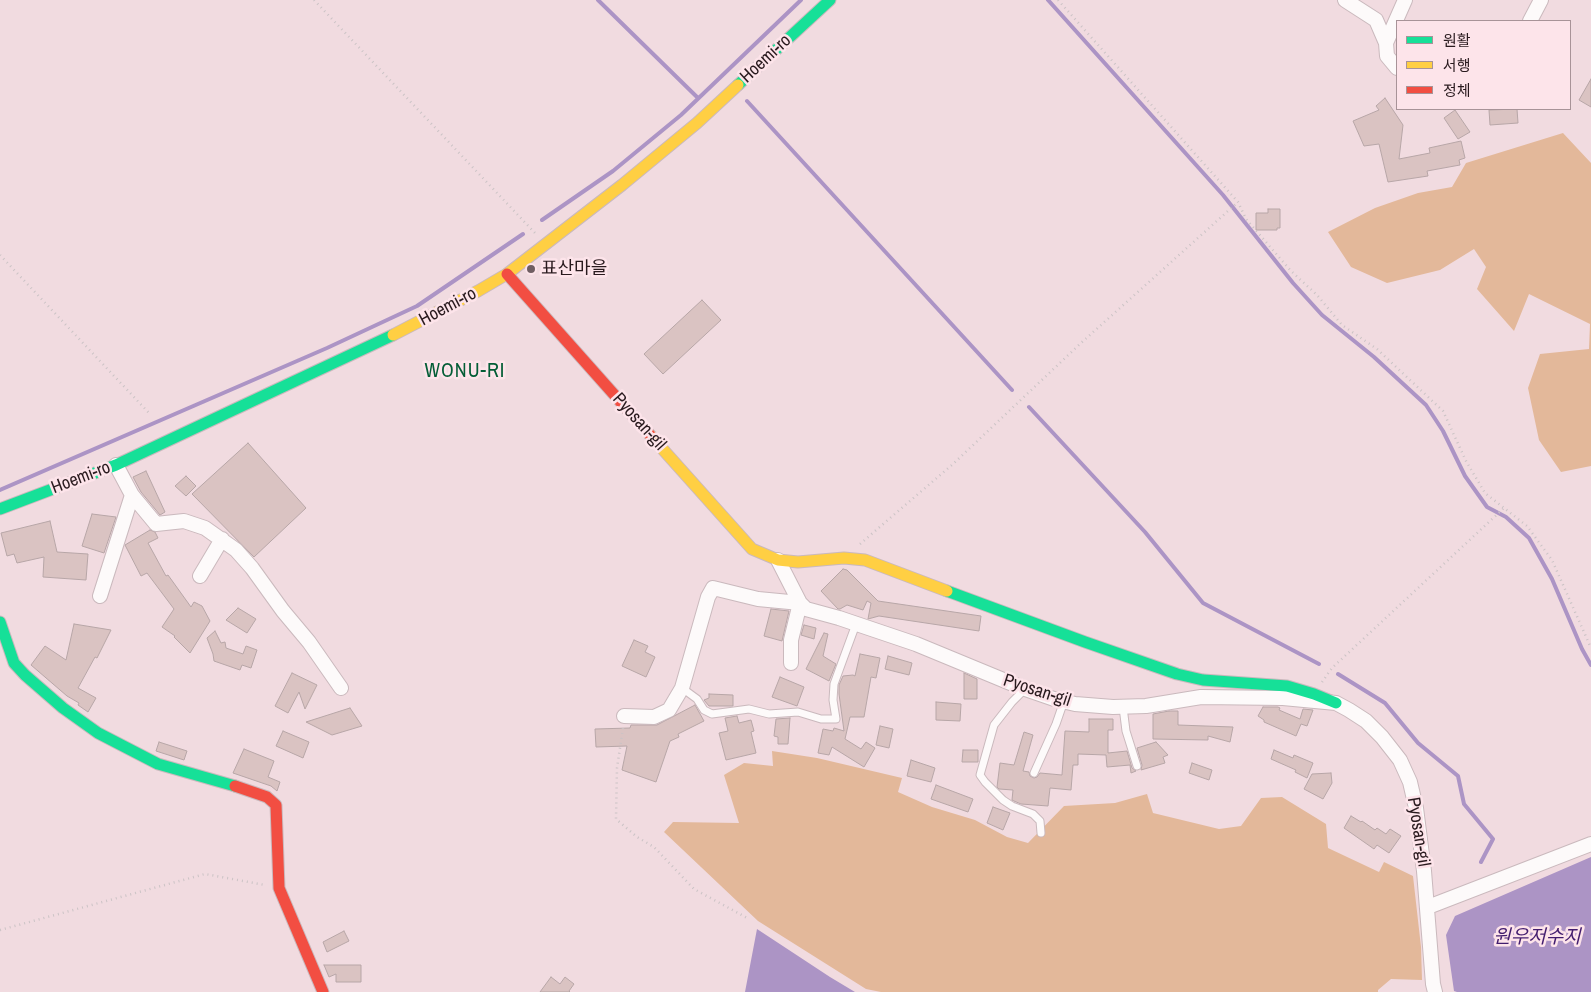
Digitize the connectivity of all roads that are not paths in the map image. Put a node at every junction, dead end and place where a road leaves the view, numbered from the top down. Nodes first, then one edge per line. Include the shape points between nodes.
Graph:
1 (830, 0) edge
2 (1345, 0) edge
3 (1405, 0) edge
4 (1541, 0) edge
5 (1531, 20) edge
6 (1386, 42) junction
7 (1396, 67) edge
8 (507, 274) junction
9 (116, 465) junction
10 (132, 495) junction
11 (0, 508) edge
12 (222, 539) junction
13 (778, 560) junction
14 (200, 576) dead end
15 (100, 596) dead end
16 (800, 603) junction
17 (0, 622) edge
18 (856, 624) junction
19 (792, 664) dead end
20 (341, 688) dead end
21 (682, 688) junction
22 (1024, 689) junction
23 (1064, 701) junction
24 (1336, 703) junction
25 (1124, 707) junction
26 (624, 716) road end
27 (1137, 766) dead end
28 (1034, 773) dead end
29 (1041, 833) dead end
30 (1591, 844) edge
31 (1428, 907) junction
32 (324, 992) edge
33 (1435, 992) edge

1 - 8 street, Hoemi-ro via 697,124
2 - 6 street via 1376,20
3 - 6 street
4 - 5 street
6 - 7 street via 1388,56
8 - 9 street, Hoemi-ro via 391,336
8 - 13 street, Pyosan-gil via 752,549
9 - 10 street
9 - 11 street, Hoemi-ro
10 - 12 street via 156,524 184,521 205,528
10 - 15 street
12 - 14 street
12 - 20 street via 252,568
13 - 16 street
13 - 24 street, Pyosan-gil via 865,560 1177,674 1286,686
16 - 18 street, Pyosan-gil via 806,609
16 - 19 street via 791,640
16 - 21 street via 758,599 713,588
17 - 32 street via 14,663 63,708 98,732 158,764 243,788 268,797 276,805 278,888
18 - 21 lane via 834,684 836,719 798,712 768,714 749,709 712,714
18 - 22 street, Pyosan-gil via 916,644
21 - 26 street via 669,710 654,716
22 - 23 street, Pyosan-gil
22 - 29 lane via 994,724 980,775 1003,800 1033,814 1040,821
23 - 25 street, Pyosan-gil
23 - 28 lane
24 - 25 street, Pyosan-gil via 1230,696
24 - 31 street, Pyosan-gil via 1366,721 1382,737 1400,760 1410,782
25 - 27 lane via 1126,731
30 - 31 street
31 - 33 street, Pyosan-gil

